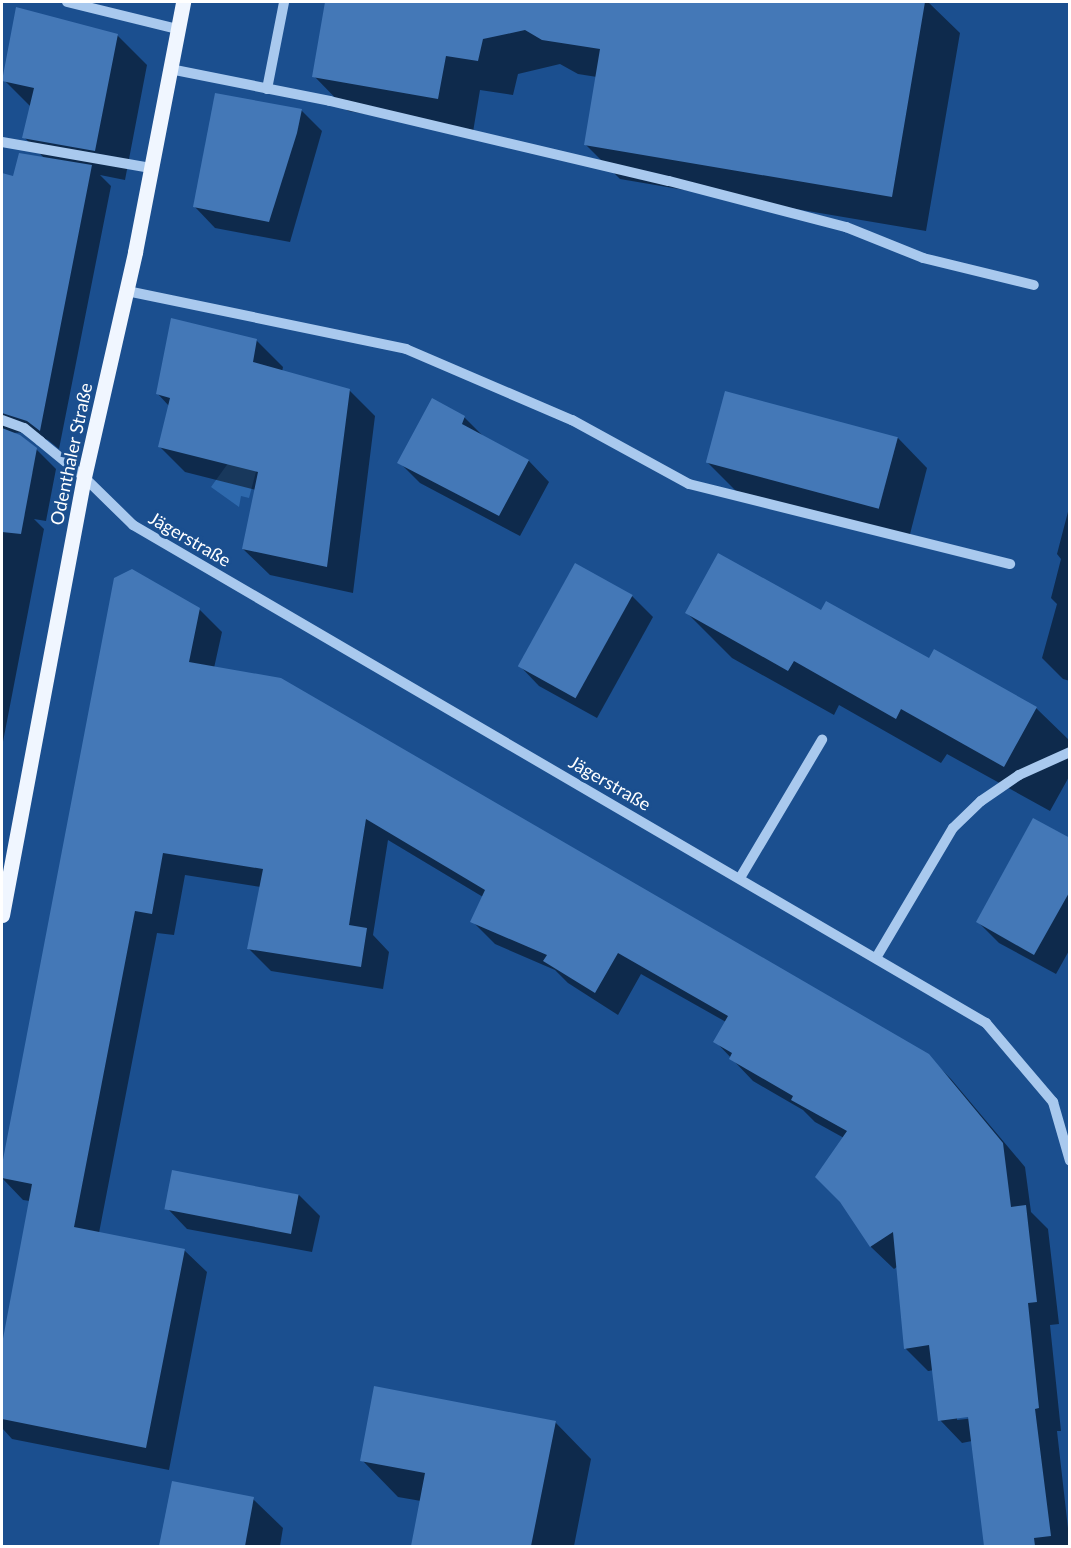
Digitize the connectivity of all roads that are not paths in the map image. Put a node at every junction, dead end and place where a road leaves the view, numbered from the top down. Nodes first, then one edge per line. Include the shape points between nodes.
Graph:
1 (67, 2) edge
2 (183, 2) edge
3 (284, 2) edge
4 (177, 29) junction
5 (170, 69) junction
6 (267, 89) junction
7 (2, 142) edge
8 (151, 168) junction
9 (1034, 285) dead end
10 (127, 291) junction
11 (2, 420) edge
12 (84, 477) junction
13 (1010, 564) dead end
14 (822, 740) dead end
15 (1070, 752) edge
16 (740, 878) junction
17 (2, 915) edge
18 (876, 957) junction
19 (1070, 1161) edge

1 - 4 street
2 - 4 main road, Odenthaler Straße
3 - 6 street
4 - 5 main road, Odenthaler Straße
5 - 6 street
5 - 8 main road, Odenthaler Straße
6 - 9 street via 669,181 846,227 923,258
7 - 8 street
8 - 10 main road, Odenthaler Straße
10 - 12 main road, Odenthaler Straße
10 - 13 street via 406,349 572,420 689,484
11 - 12 street, Jägerstraße via 24,428
12 - 16 street, Jägerstraße via 133,525
12 - 17 main road, Odenthaler Straße
14 - 16 street
15 - 18 street via 1019,775 981,801 953,828
16 - 18 street, Jägerstraße
18 - 19 street, Jägerstraße via 986,1023 1053,1102

